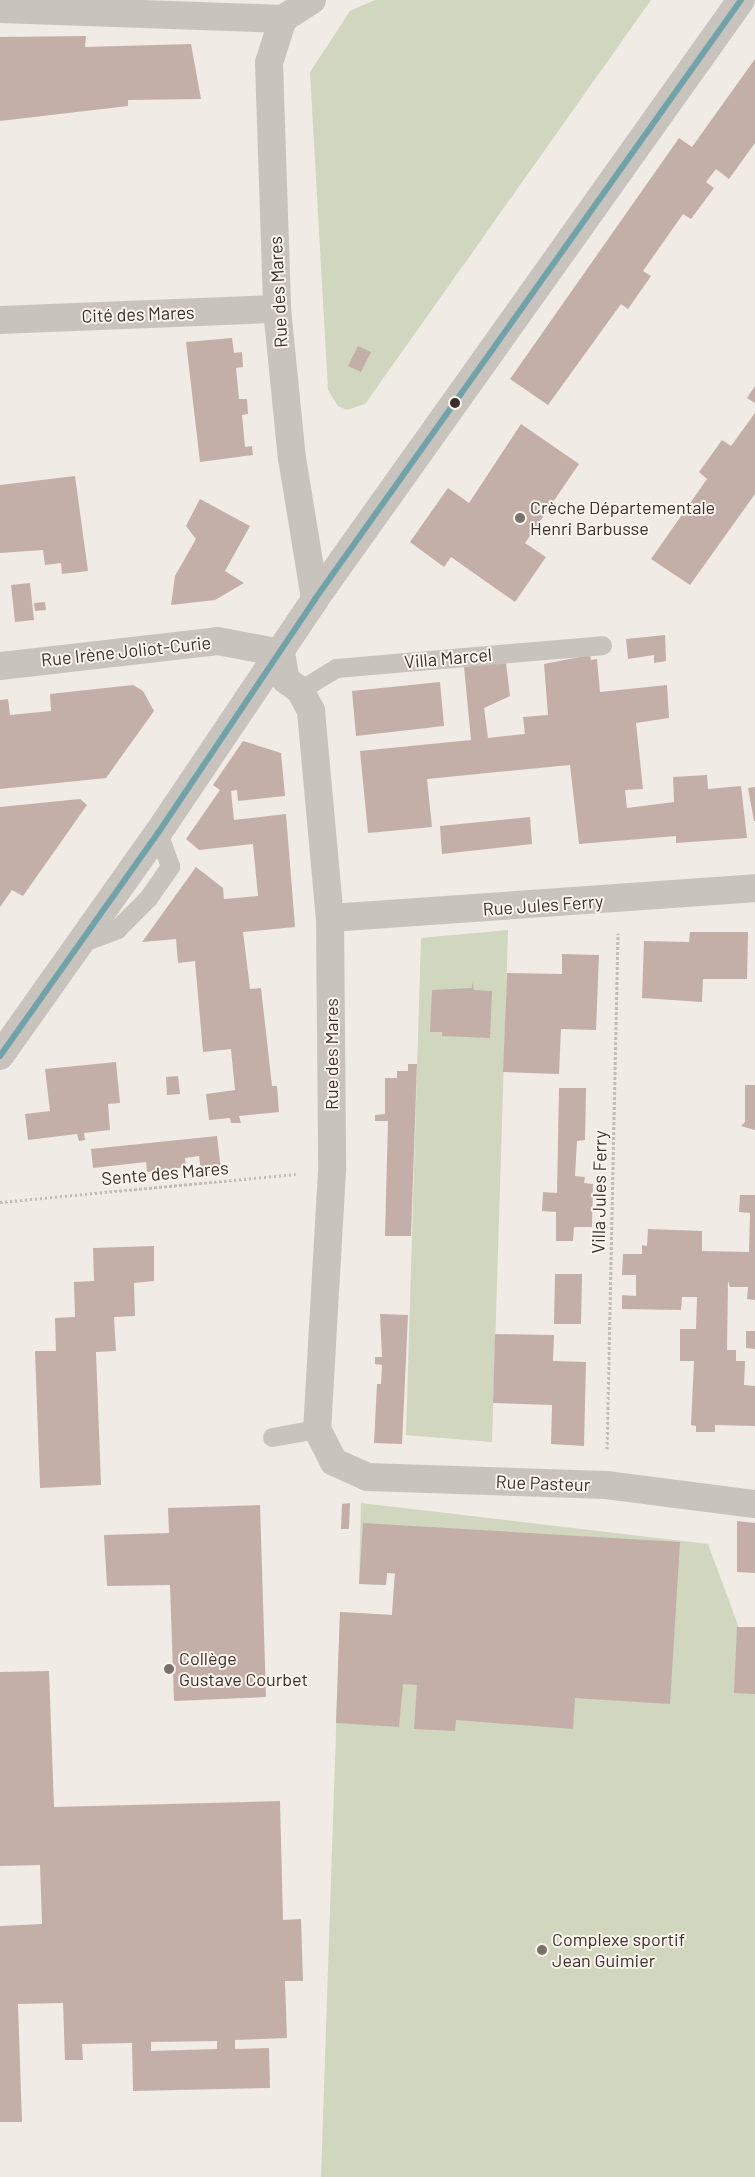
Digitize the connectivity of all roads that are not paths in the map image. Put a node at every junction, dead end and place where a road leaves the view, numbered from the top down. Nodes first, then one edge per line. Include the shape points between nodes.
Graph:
1 (312, 0) edge
2 (741, 0) edge
3 (0, 9) edge
4 (283, 19) junction
5 (277, 308) junction
6 (0, 320) edge
7 (315, 599) junction
8 (602, 644) dead end
9 (281, 653) junction
10 (0, 666) edge
11 (300, 690) junction
12 (755, 888) edge
13 (330, 918) junction
14 (0, 1056) edge
15 (317, 1429) junction
16 (272, 1437) dead end
17 (755, 1504) edge

1 - 4 street
2 - 7 street
3 - 4 street
4 - 5 street, Rue des Mares via 269,63
5 - 6 street, Cité des Mares
5 - 7 street, Rue des Mares via 292,458
7 - 9 street
8 - 11 lane, Villa Marcel via 336,668
9 - 10 street, Rue Irène Joliot-Curie via 218,640
9 - 11 street, Rue des Mares via 286,680
9 - 14 street
11 - 13 street, Rue des Mares via 311,711
12 - 13 street, Rue Jules Ferry
13 - 15 street, Rue des Mares via 332,1171
15 - 16 lane
15 - 17 street, Rue Pasteur via 334,1462 367,1476 606,1485

